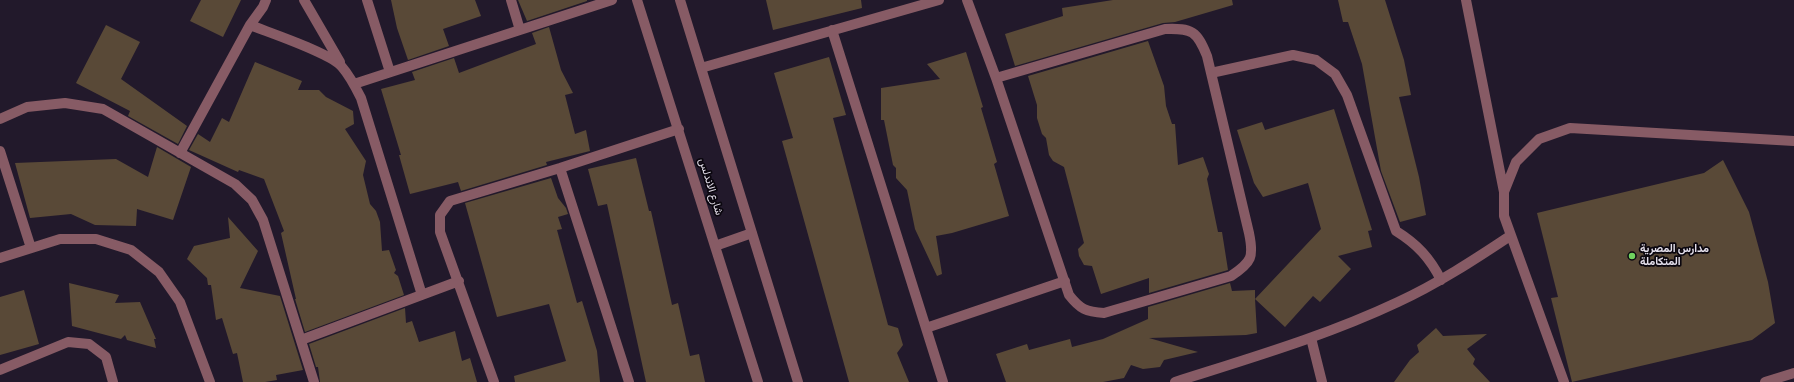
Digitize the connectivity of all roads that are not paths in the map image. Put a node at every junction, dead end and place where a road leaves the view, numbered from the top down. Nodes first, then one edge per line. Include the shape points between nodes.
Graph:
1 (266, 0) edge
2 (304, 0) edge
3 (366, 0) edge
4 (511, 0) edge
5 (612, 0) edge
6 (638, 0) edge
7 (680, 0) edge
8 (939, 0) edge
9 (967, 0) edge
10 (1466, 0) edge
11 (250, 25) junction
12 (520, 30) junction
13 (832, 30) junction
14 (342, 66) junction
15 (701, 68) junction
16 (390, 72) junction
17 (1211, 73) junction
18 (996, 78) junction
19 (354, 84) junction
20 (0, 119) edge
21 (679, 129) junction
22 (1794, 141) edge
23 (0, 151) edge
24 (180, 153) junction
25 (560, 168) junction
26 (1504, 192) junction
27 (752, 233) junction
28 (1510, 236) junction
29 (715, 246) junction
30 (31, 248) junction
31 (0, 258) edge
32 (1441, 280) junction
33 (458, 281) junction
34 (1065, 281) junction
35 (422, 295) junction
36 (926, 328) junction
37 (1311, 338) junction
38 (301, 340) junction
39 (0, 370) edge
40 (1794, 373) edge
41 (113, 382) edge
42 (210, 382) edge
43 (314, 382) edge
44 (494, 382) edge
45 (629, 382) edge
46 (758, 382) edge
47 (798, 382) edge
48 (943, 382) edge
49 (1175, 382) edge
50 (1322, 382) edge
51 (1564, 382) edge
52 (1765, 382) edge

1 - 11 street
2 - 14 street
3 - 16 street
4 - 12 street
5 - 12 street
6 - 21 street, شارع الاندلس
7 - 15 street
8 - 13 street
9 - 18 street
10 - 26 street
11 - 14 street via 328,56
11 - 24 street
12 - 16 street
13 - 15 street
13 - 36 street
14 - 19 street
15 - 27 street
16 - 19 street
17 - 18 street via 1200,38 1184,28 1165,29
17 - 32 street via 1293,55 1316,60 1335,74 1347,95 1396,231 1422,251
17 - 34 street via 1251,244 1252,250 1246,266 1231,276 1104,313 1090,312 1078,306 1069,295
18 - 34 street
19 - 35 street via 362,98
20 - 24 street via 27,107 65,103 103,109
21 - 25 street
21 - 29 street, شارع الاندلس
22 - 26 street via 1570,128 1539,139 1516,162
23 - 30 street
24 - 38 street via 236,184 252,200 263,220
25 - 33 street via 450,201 440,216 440,232
25 - 45 street
26 - 28 street via 1504,216
27 - 29 street
27 - 47 street
28 - 32 street
28 - 51 street
29 - 46 street, شارع الاندلس
30 - 31 street
30 - 42 street via 60,239 96,239 131,250 160,272 180,302
32 - 37 street via 1392,305
33 - 35 street
33 - 44 street
34 - 36 street
35 - 38 street
36 - 48 street
37 - 49 street
37 - 50 street
38 - 43 street
39 - 41 street via 68,342 89,344 106,357
40 - 52 street

